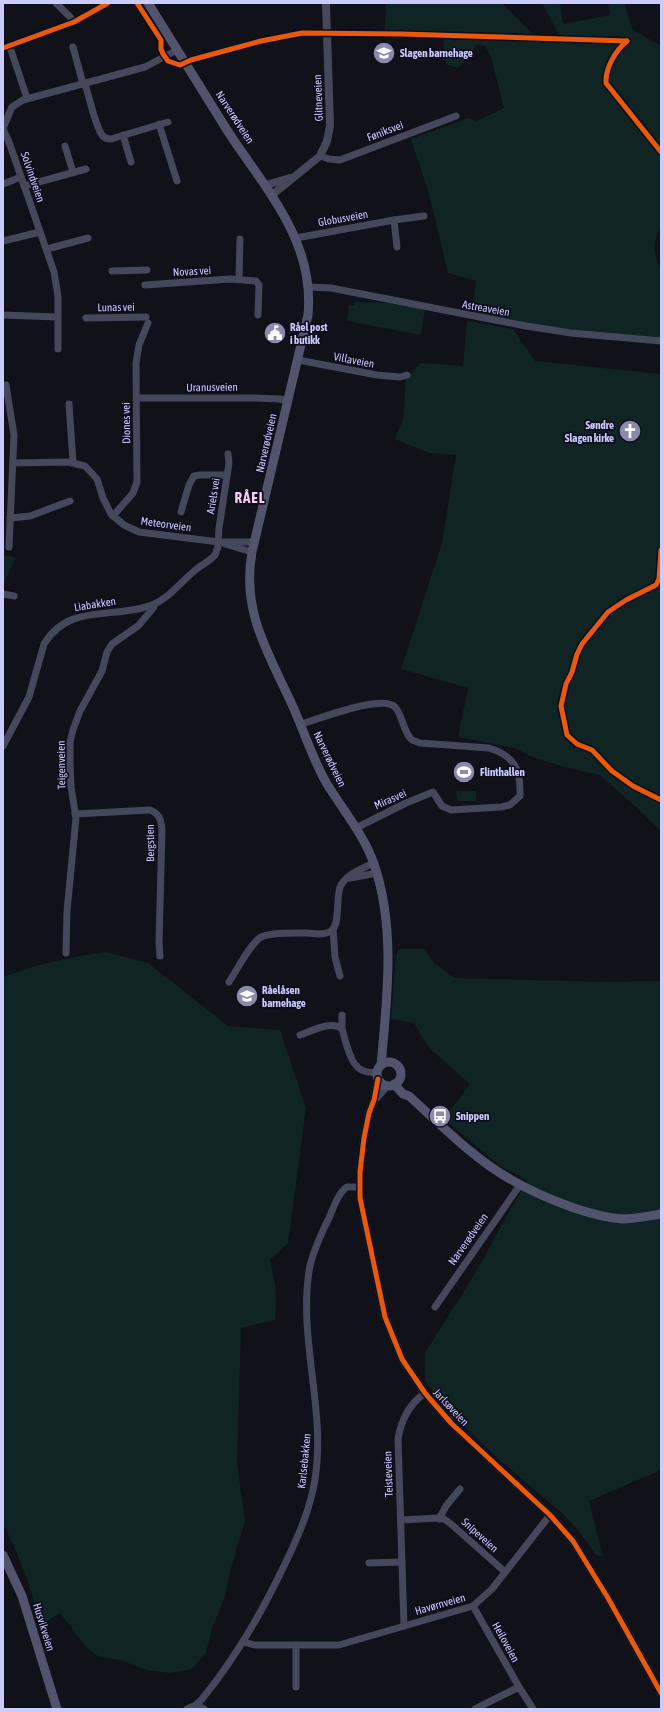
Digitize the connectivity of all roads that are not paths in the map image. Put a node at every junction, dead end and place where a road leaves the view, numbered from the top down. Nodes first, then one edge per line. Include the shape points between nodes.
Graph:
1 (56, 3) edge
2 (148, 3) edge
3 (326, 3) edge
4 (71, 18) dead end
5 (73, 47) dead end
6 (11, 50) dead end
7 (177, 50) junction
8 (84, 84) junction
9 (27, 98) junction
10 (456, 116) dead end
11 (168, 122) dead end
12 (159, 124) junction
13 (3, 129) edge
14 (123, 135) junction
15 (65, 146) dead end
16 (320, 156) junction
17 (131, 162) dead end
18 (86, 168) dead end
19 (73, 172) junction
20 (21, 177) junction
21 (292, 177) junction
22 (177, 181) dead end
23 (3, 184) edge
24 (266, 185) junction
25 (24, 186) junction
26 (272, 195) junction
27 (424, 216) dead end
28 (394, 220) junction
29 (40, 232) junction
30 (88, 238) dead end
31 (296, 238) junction
32 (240, 239) dead end
33 (3, 241) edge
34 (397, 247) dead end
35 (47, 249) junction
36 (147, 270) dead end
37 (112, 271) dead end
38 (239, 279) junction
39 (145, 285) dead end
40 (308, 286) junction
41 (3, 315) edge
42 (258, 315) dead end
43 (57, 317) junction
44 (86, 318) dead end
45 (147, 320) joint
46 (661, 341) edge
47 (58, 349) dead end
48 (298, 360) junction
49 (407, 375) dead end
50 (6, 385) dead end
51 (136, 398) junction
52 (288, 401) junction
53 (69, 404) dead end
54 (228, 454) dead end
55 (73, 462) junction
56 (13, 463) junction
57 (227, 475) junction
58 (70, 501) dead end
59 (181, 512) dead end
60 (113, 516) junction
61 (10, 518) junction
62 (219, 542) junction
63 (255, 542) junction
64 (9, 547) dead end
65 (252, 552) junction
66 (3, 594) edge
67 (14, 596) dead end
68 (153, 605) junction
69 (300, 724) junction
70 (3, 746) edge
71 (75, 814) junction
72 (356, 828) junction
73 (374, 863) junction
74 (377, 873) junction
75 (348, 878) junction
76 (333, 929) junction
77 (66, 953) dead end
78 (160, 956) dead end
79 (340, 976) dead end
80 (229, 982) dead end
81 (342, 1015) dead end
82 (342, 1029) junction
83 (300, 1035) dead end
84 (383, 1047) junction
85 (392, 1062) junction
86 (378, 1072) junction
87 (394, 1083) junction
88 (374, 1100) junction
89 (520, 1185) junction
90 (360, 1186) junction
91 (661, 1214) edge
92 (436, 1307) dead end
93 (425, 1393) junction
94 (460, 1489) dead end
95 (550, 1515) junction
96 (439, 1519) junction
97 (401, 1520) junction
98 (3, 1555) edge
99 (402, 1562) junction
100 (369, 1563) dead end
101 (504, 1571) junction
102 (473, 1606) junction
103 (404, 1626) junction
104 (244, 1642) junction
105 (296, 1645) junction
106 (296, 1687) dead end
107 (520, 1687) junction
108 (661, 1693) edge
109 (196, 1705) junction
110 (57, 1709) edge
111 (187, 1709) edge
112 (204, 1709) edge
113 (475, 1709) edge
114 (533, 1709) edge

1 - 4 street
2 - 7 main road, Narverødveien
3 - 16 street, Glitneveien via 330,126
5 - 8 street
6 - 9 street
7 - 8 street, Solvindveien via 145,67
7 - 24 main road, Narverødveien via 209,108
8 - 9 street, Solvindveien
8 - 14 street via 102,135 108,139
9 - 13 street, Solvindveien via 12,107
10 - 16 street, Føniksvei via 340,160
11 - 12 street
12 - 14 street
12 - 22 street
13 - 20 street, Solvindveien
14 - 17 street
15 - 19 street
16 - 21 street, Glitneveien
18 - 19 street
19 - 25 street
20 - 23 street
20 - 25 street, Solvindveien
21 - 24 street, Glitneveien
21 - 26 street, Glitneveien
24 - 26 main road, Narverødveien
25 - 29 street, Solvindveien
26 - 31 main road, Narverødveien
27 - 28 street, Globusveien
28 - 31 street, Globusveien
28 - 34 street
29 - 33 street
29 - 35 street, Solvindveien
30 - 35 street
31 - 40 main road, Narverødveien
32 - 38 street
35 - 43 street, Solvindveien via 57,283
36 - 37 street
38 - 39 street, Novas vei
38 - 42 street, Novas vei via 258,282
40 - 46 street, Astreaveien via 541,329
40 - 48 main road, Narverødveien via 308,315
41 - 43 street
43 - 47 street, Solvindveien
44 - 45 street, Lunas vei
45 - 51 street, Diones vei via 137,349
48 - 49 street, Villaveien via 377,376
48 - 52 main road, Narverødveien
50 - 56 street via 13,423
51 - 52 street, Uranusveien via 280,398
51 - 60 street, Diones vei via 137,482 132,493
52 - 63 main road, Narverødveien
53 - 55 street
54 - 57 street, Ariels vei
55 - 56 street, Meteorveien
55 - 60 street, Meteorveien via 85,466 94,475
56 - 61 street
57 - 59 street via 194,476
57 - 62 street, Ariels vei
58 - 61 street via 30,516
60 - 62 street, Meteorveien via 139,532
61 - 64 street
62 - 63 street
62 - 65 street
62 - 68 street, Liabakken via 218,550 212,558
63 - 65 main road, Narverødveien
65 - 69 main road, Narverødveien via 249,584 252,610 263,642
66 - 67 street
68 - 70 street, Liabakken via 71,619 53,631 40,652 29,697
68 - 71 street, Teigenveien via 141,623 112,644 102,671 80,711 70,742 71,787
69 - 72 main road, Narverødveien via 322,775
69 - 72 street, Mirasvei via 366,705 386,703 394,706 412,740 420,743 469,745 499,751 515,765 520,777 520,796 510,805 451,810 442,806 433,792
71 - 77 street, Teigenveien
71 - 78 street, Bergstien via 150,810 160,816
72 - 73 main road, Narverødveien
73 - 74 main road, Narverødveien
73 - 75 street
74 - 75 street
74 - 84 main road, Narverødveien via 385,912 388,972
75 - 76 street via 342,883 339,891
76 - 79 street via 335,957
76 - 80 street via 324,934 299,933 262,937 254,944
81 - 82 street
82 - 83 street via 339,1026 330,1026
82 - 86 street via 358,1069 368,1073
84 - 85 main road
84 - 86 main road, Narverødveien
85 - 86 main road via 384,1063
85 - 87 main road via 398,1067
86 - 87 main road via 383,1085
86 - 88 street, Jarlsøveien
87 - 88 street, Jarlsøveien
87 - 89 main road via 403,1094 482,1160
88 - 90 street, Jarlsøveien via 364,1138
89 - 91 main road via 567,1205 609,1217 622,1219
89 - 92 street, Narverødveien
90 - 93 street, Jarlsøveien via 362,1215 385,1318 402,1358
90 - 104 street, Karlsebakken via 347,1187 340,1195 318,1242 309,1271 307,1333 319,1435 309,1508 302,1528
93 - 95 street, Jarlsøveien via 451,1423
93 - 97 street, Teisteveien via 408,1410 401,1425 398,1453
94 - 96 street
95 - 101 street, Havørnveien
95 - 108 street, Jarlsøveien via 583,1556
96 - 97 street
96 - 101 street, Snipeveien via 451,1524
97 - 99 street, Teisteveien
98 - 110 main road, Husvikveien via 22,1596
99 - 100 street
99 - 103 street, Teisteveien
101 - 102 street, Havørnveien via 492,1588
102 - 103 street, Havørnveien
102 - 107 street, Heiloveien
103 - 105 street, Havørnveien via 345,1644
104 - 105 street, Havørnveien via 254,1645
104 - 109 street, Karlsebakken
105 - 106 street
107 - 113 street
107 - 114 street, Heiloveien
109 - 111 street, Karlsebakken
109 - 112 street

